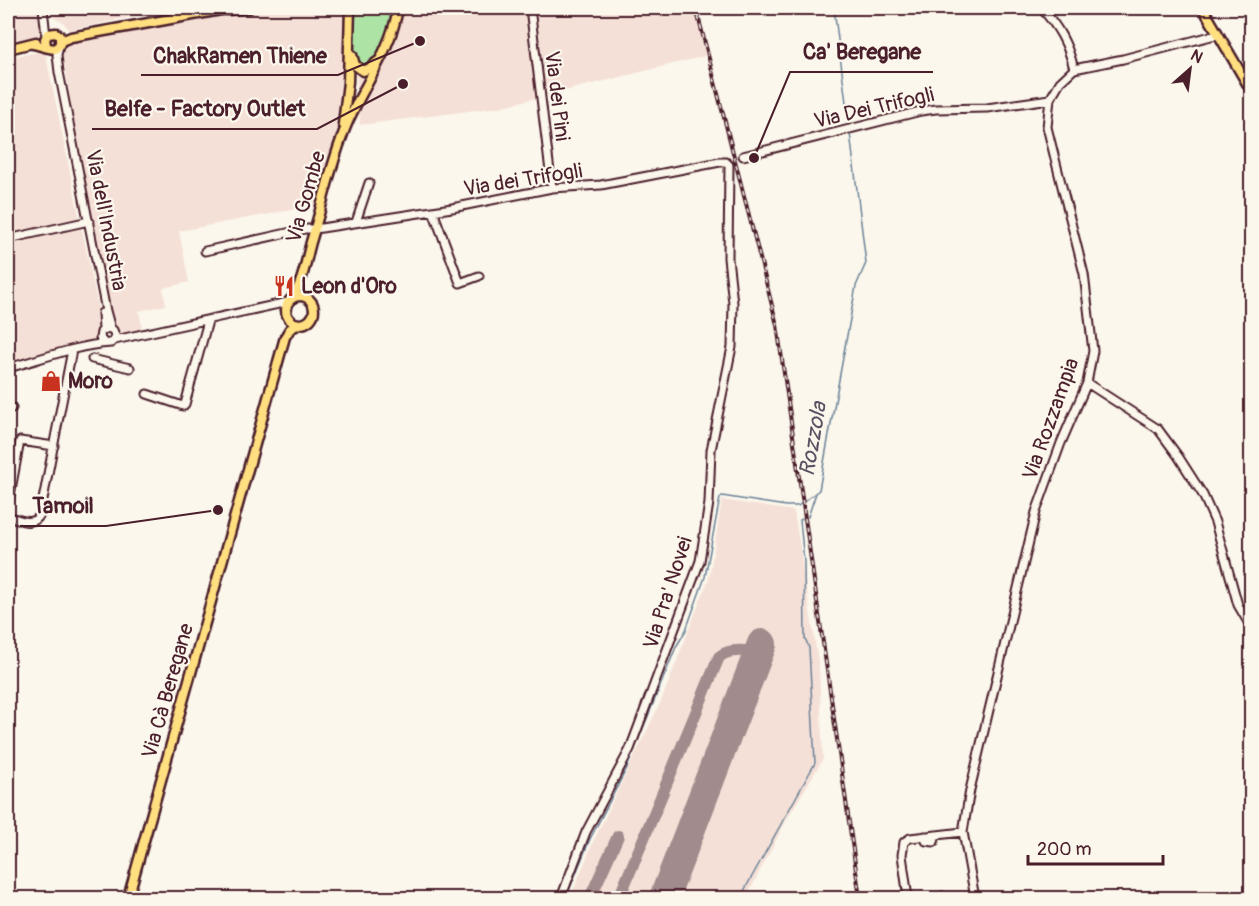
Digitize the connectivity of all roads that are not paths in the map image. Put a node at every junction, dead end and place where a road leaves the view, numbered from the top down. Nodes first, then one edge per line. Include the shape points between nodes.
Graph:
1 (45, 8) edge
2 (223, 8) edge
3 (232, 8) edge
4 (249, 8) edge
5 (348, 8) edge
6 (400, 8) edge
7 (530, 8) edge
8 (1041, 8) edge
9 (1203, 9) edge
10 (200, 14) junction
11 (350, 35) junction
12 (392, 36) junction
13 (1219, 36) junction
14 (59, 39) junction
15 (46, 42) junction
16 (8, 49) edge
17 (1074, 69) junction
18 (1251, 92) edge
19 (1050, 99) junction
20 (338, 149) junction
21 (743, 156) dead end
22 (730, 171) joint
23 (369, 183) dead end
24 (552, 188) junction
25 (433, 211) junction
26 (87, 219) junction
27 (356, 222) junction
28 (315, 229) junction
29 (8, 237) edge
30 (205, 251) dead end
31 (301, 276) junction
32 (479, 276) dead end
33 (290, 300) junction
34 (310, 301) junction
35 (277, 306) junction
36 (286, 314) junction
37 (208, 321) junction
38 (299, 324) junction
39 (101, 332) junction
40 (114, 334) junction
41 (285, 337) junction
42 (104, 343) junction
43 (90, 346) junction
44 (72, 350) junction
45 (8, 368) edge
46 (129, 368) dead end
47 (1087, 383) junction
48 (147, 394) dead end
49 (54, 446) junction
50 (8, 506) edge
51 (8, 516) edge
52 (1251, 629) edge
53 (963, 832) junction
54 (128, 898) edge
55 (561, 898) edge
56 (908, 898) edge
57 (934, 898) edge
58 (943, 898) edge
59 (975, 898) edge

1 - 14 street, Via dell'Industria
1 - 15 street, Via dell'Industria
2 - 10 main road
3 - 10 main road
4 - 10 main road
5 - 11 main road
6 - 12 main road, Via Gombe
7 - 24 street, Via dei Pini
8 - 17 street via 1063,36
9 - 13 main road
10 - 14 main road
11 - 12 main road via 352,61 363,71 377,62
11 - 20 main road via 346,105
12 - 20 main road, Via Gombe
13 - 17 street
13 - 18 main road
14 - 15 main road via 50,33
14 - 15 main road via 55,49
14 - 26 street, Via dell'Industria via 59,72
15 - 16 main road
15 - 26 street, Via dell'Industria via 55,66
17 - 19 street
19 - 21 street, Via Dei Trifogli via 987,108 936,109
19 - 47 street, Via Rozzampia via 1047,127 1084,274 1093,334
20 - 28 main road, Via Gombe
22 - 24 street, Via dei Trifogli via 726,162 720,162 601,185
22 - 55 street, Via Pra' Novei via 732,346 711,450 709,503 700,561 630,749 586,832
23 - 27 street
24 - 25 street, Via dei Trifogli
25 - 27 street, Via dei Trifogli
25 - 32 street via 460,283
26 - 29 street
26 - 39 street, Via dell'Industria via 102,312
26 - 40 street, Via dell'Industria
27 - 28 street, Via dei Trifogli
28 - 30 street, Via dei Trifogli
28 - 31 main road, Via Gombe
31 - 33 main road, Via Gombe
31 - 34 main road via 302,290
33 - 34 main road via 300,296
33 - 35 street
33 - 36 main road
34 - 38 main road via 312,316
35 - 36 street
35 - 37 street
36 - 38 main road
36 - 41 main road
37 - 40 street via 132,338
37 - 48 street via 185,404
38 - 41 main road
39 - 40 street
39 - 42 street
39 - 43 street
40 - 42 street via 109,344
41 - 54 main road, Via Cà Beregane
42 - 43 street
43 - 44 street
43 - 46 street via 92,362
44 - 45 street
44 - 49 street
47 - 52 street via 1158,429 1178,456 1215,522 1238,605
47 - 53 street, Via Rozzampia via 1060,443 1036,512
49 - 50 street via 20,441
49 - 51 street via 40,515 34,522
53 - 56 street via 910,838 902,847
53 - 59 street, Via Rozzampia
57 - 58 street

